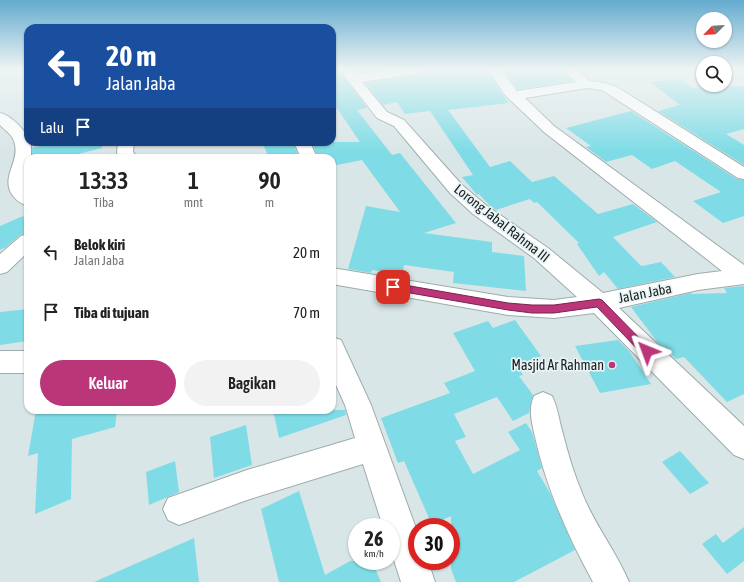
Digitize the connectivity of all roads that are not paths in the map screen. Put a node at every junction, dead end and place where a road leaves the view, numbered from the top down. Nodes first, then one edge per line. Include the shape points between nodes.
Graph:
1 (367, 96) edge
2 (514, 96) edge
3 (622, 96) edge
4 (0, 118) edge
5 (24, 157) edge
6 (24, 157) edge
7 (744, 174) edge
8 (24, 196) edge
9 (24, 245) edge
10 (0, 266) edge
11 (744, 276) edge
12 (336, 277) edge
13 (599, 302) junction
14 (336, 357) edge
15 (0, 362) edge
16 (24, 362) edge
17 (543, 405) dead end
18 (739, 435) edge
19 (373, 447) junction
20 (179, 509) dead end
21 (418, 582) edge
22 (612, 582) edge

1 - 13 street, Lorong Jabal Rahma III via 382,115 399,123 469,201 541,253
2 - 11 street via 549,129
3 - 7 street
4 - 6 street via 22,142
5 - 8 street via 16,183
9 - 10 street
11 - 13 street, Jalan Jaba via 698,282
12 - 13 street, Jalan Jaba via 508,306 554,309
13 - 18 street, Lorong Jabal Rahma III via 647,351
14 - 19 street via 358,405
15 - 16 street
17 - 22 street via 558,470 574,513
19 - 20 street via 247,485
19 - 21 street

